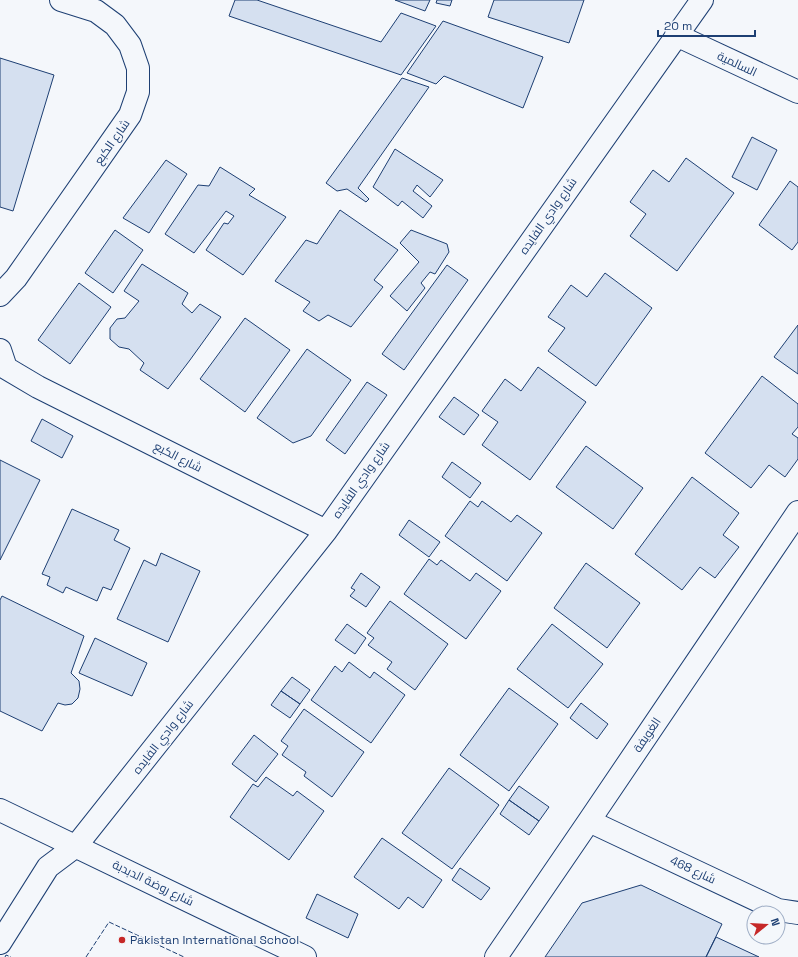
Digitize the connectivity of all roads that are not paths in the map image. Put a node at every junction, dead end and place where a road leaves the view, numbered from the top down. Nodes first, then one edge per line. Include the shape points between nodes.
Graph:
1 (61, 0) edge
2 (702, 0) edge
3 (676, 36) junction
4 (798, 92) edge
5 (8, 276) edge
6 (0, 295) edge
7 (0, 350) edge
8 (798, 512) edge
9 (326, 531) junction
10 (0, 810) edge
11 (589, 822) junction
12 (76, 846) junction
13 (798, 913) edge
14 (0, 943) edge
15 (305, 957) edge
16 (496, 957) edge

1 - 5 street, شارع الكبع via 96,11 115,25 130,44 138,68 138,92 130,115
2 - 3 street, شارع وادي الفايده
3 - 4 street, السالمية
3 - 9 street, شارع وادي الفايده
5 - 6 street, شارع الكبع
7 - 9 street, شارع الكبع via 6,368 38,387
8 - 11 street, الغويفة
9 - 12 street, شارع وادي الفايده
10 - 12 street, شارع روضة الدبدبة
11 - 13 street, شارع 468 via 778,910
11 - 16 street, الغويفة
12 - 14 street, شارع وادي الفايده via 48,867
12 - 15 street, شارع روضة الدبدبة

